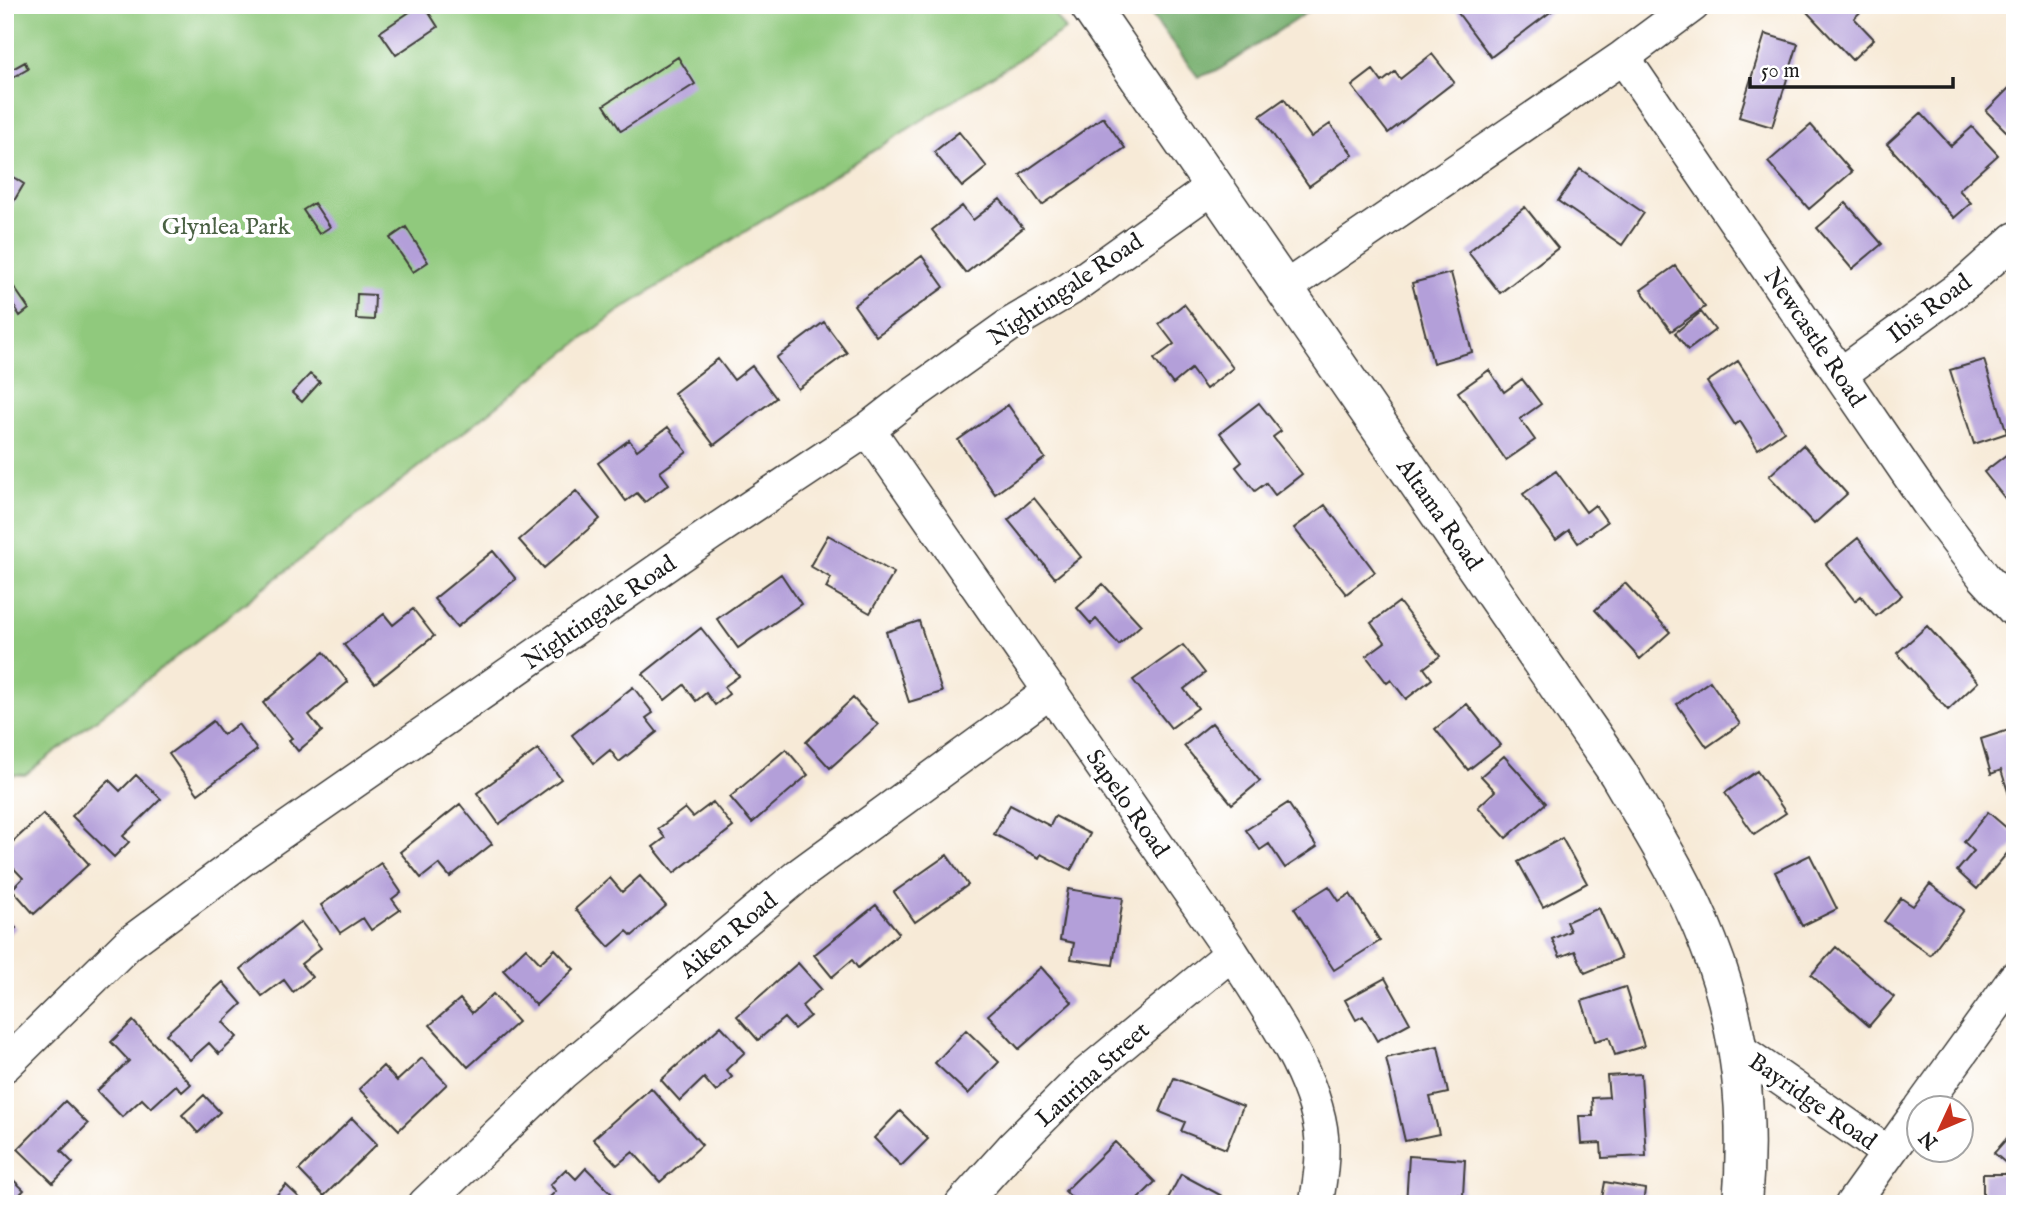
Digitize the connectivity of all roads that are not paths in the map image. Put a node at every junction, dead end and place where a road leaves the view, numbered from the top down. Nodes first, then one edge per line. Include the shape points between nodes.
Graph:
1 (1089, 5) edge
2 (1693, 5) edge
3 (1623, 57) junction
4 (1214, 186) junction
5 (2015, 239) edge
6 (1285, 288) junction
7 (1841, 374) junction
8 (868, 429) junction
9 (2015, 611) edge
10 (1051, 691) junction
11 (1232, 953) junction
12 (2015, 978) edge
13 (1738, 1049) junction
14 (5, 1065) edge
15 (1932, 1094) edge
16 (1904, 1132) edge
17 (1888, 1153) junction
18 (425, 1204) edge
19 (961, 1204) edge
20 (1316, 1204) edge
21 (1742, 1204) edge
22 (1852, 1204) edge

1 - 4 street, Altama Road
2 - 3 street
3 - 6 street
3 - 7 street, Newcastle Road
4 - 6 street, Altama Road
4 - 8 street, Nightingale Road via 1070,289 1000,332
5 - 7 street, Ibis Road via 1967,282
6 - 13 street, Altama Road via 1618,773 1668,857 1709,942
7 - 9 street, Newcastle Road via 1928,503
8 - 10 street, Sapelo Road
8 - 14 street, Nightingale Road via 709,535 128,944
10 - 11 street, Sapelo Road
10 - 18 street, Aiken Road via 799,875 562,1073
11 - 19 street, Laurina Street via 1084,1076
11 - 20 street, Sapelo Road via 1287,1040 1314,1100 1322,1148
12 - 15 street
13 - 17 street, Bayridge Road
13 - 21 street, Altama Road via 1745,1112
16 - 17 street
17 - 22 street

